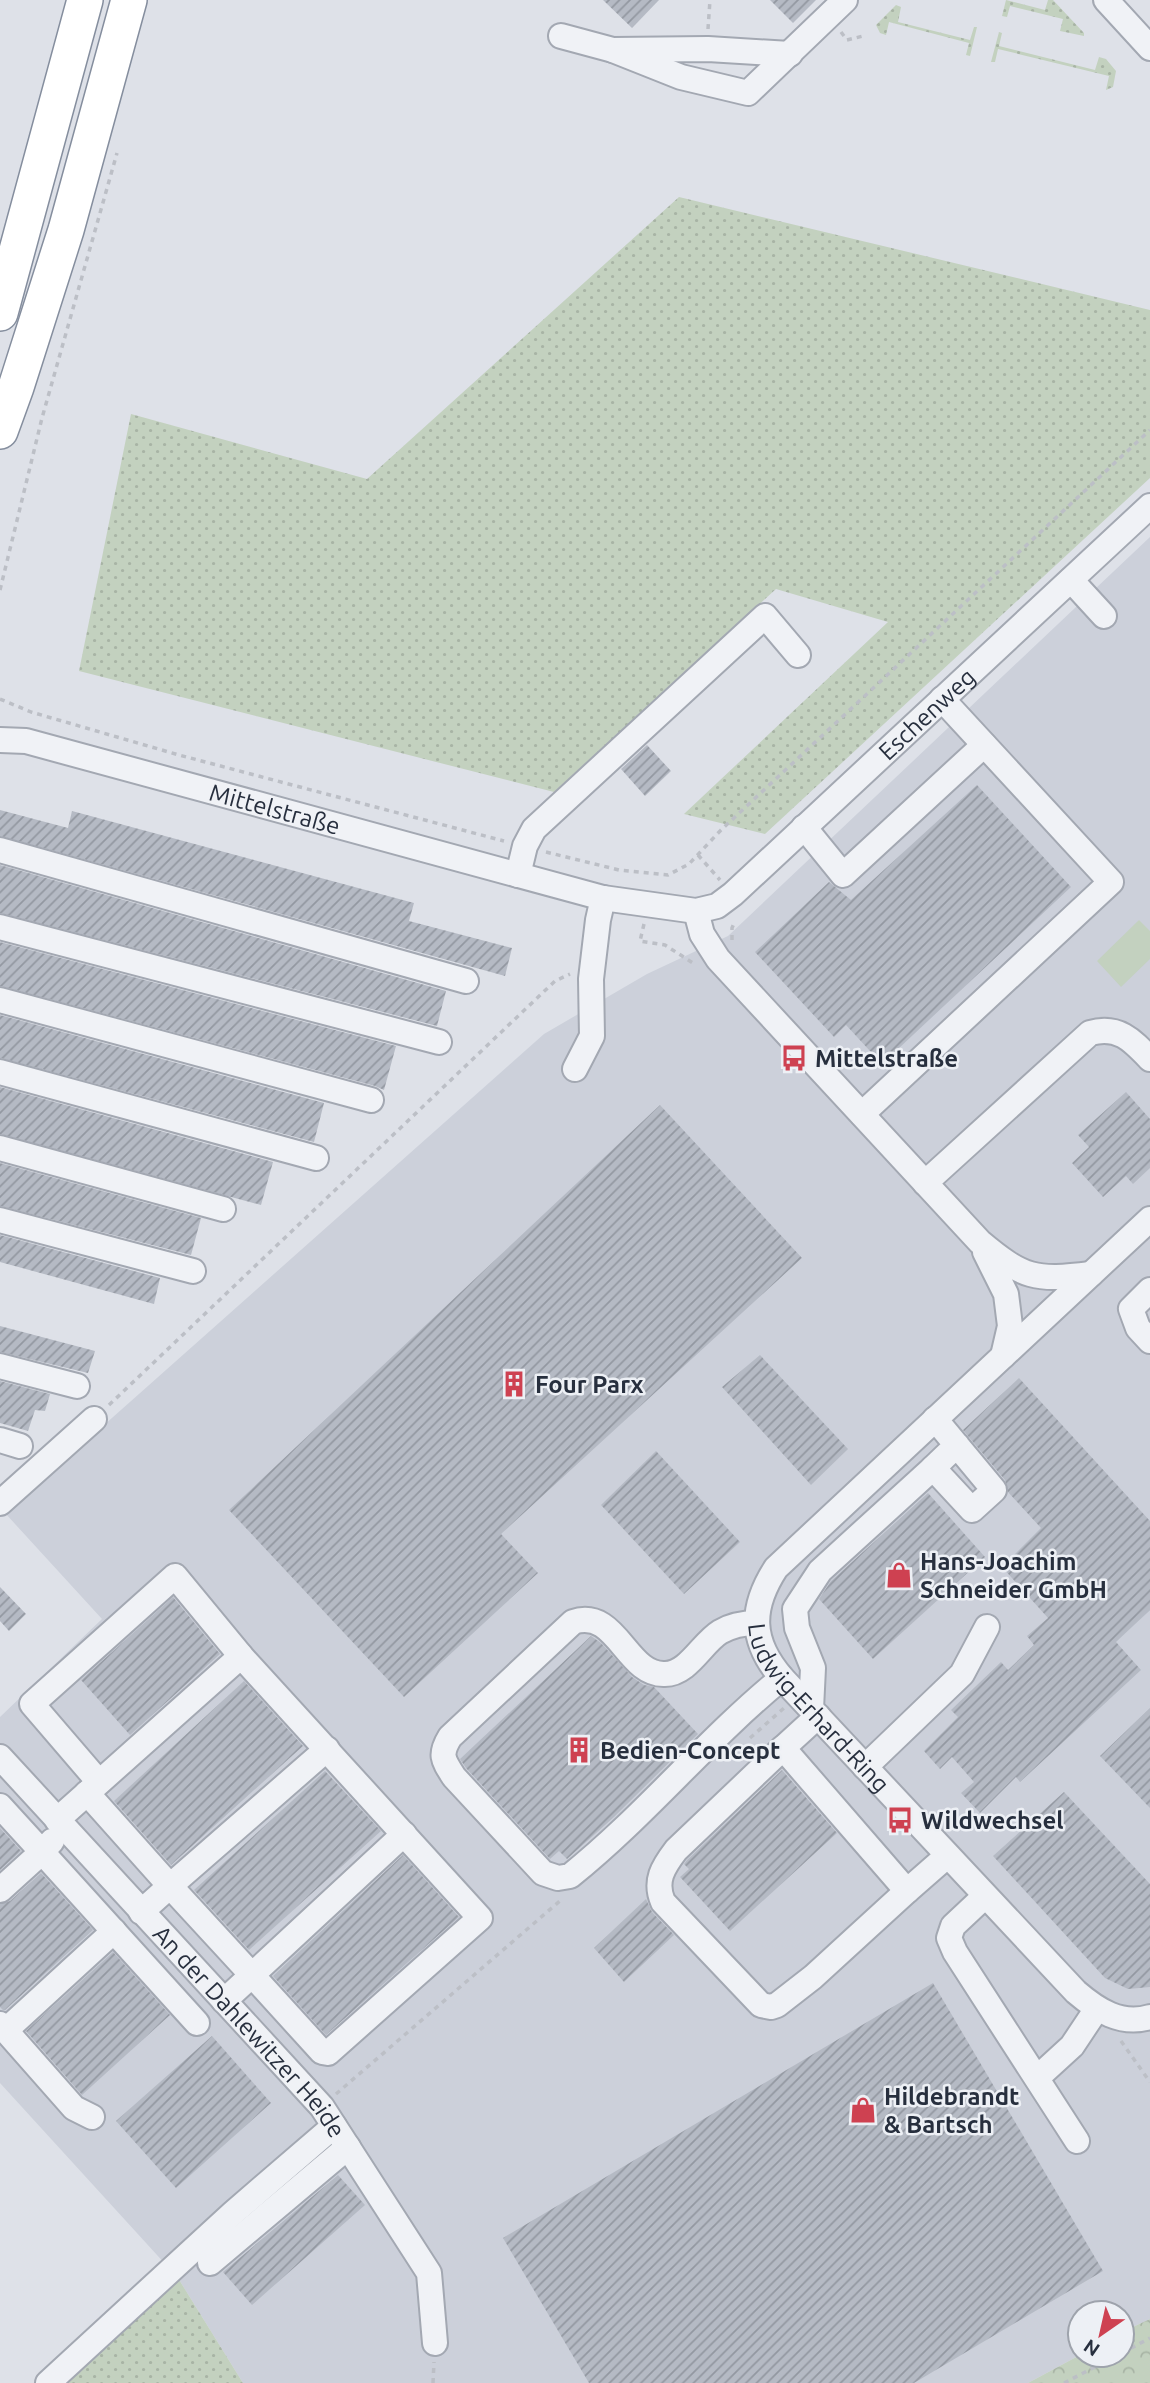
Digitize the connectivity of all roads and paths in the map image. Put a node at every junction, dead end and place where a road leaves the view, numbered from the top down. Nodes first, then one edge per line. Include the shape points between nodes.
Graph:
1 (85, 0) edge
2 (129, 0) edge
3 (710, 0) edge
4 (845, 0) edge
5 (1107, 0) edge
6 (561, 36) dead end
7 (1150, 48) edge
8 (708, 49) junction
9 (614, 50) junction
10 (790, 54) junction
11 (120, 141) dead end
12 (0, 313) edge
13 (1150, 430) edge
14 (0, 431) edge
15 (1150, 506) edge
16 (1071, 580) junction
17 (0, 590) edge
18 (1104, 616) dead end
19 (798, 655) dead end
20 (0, 699) edge
21 (942, 699) junction
22 (0, 740) edge
23 (984, 745) junction
24 (804, 827) junction
25 (525, 846) junction
26 (0, 850) edge
27 (698, 856) junction
28 (518, 875) junction
29 (733, 894) junction
30 (603, 898) junction
31 (696, 911) junction
32 (0, 927) edge
33 (640, 941) dead end
34 (696, 965) dead end
35 (574, 973) dead end
36 (466, 981) dead end
37 (0, 1000) edge
38 (439, 1042) dead end
39 (1150, 1059) edge
40 (575, 1069) dead end
41 (0, 1072) edge
42 (371, 1100) dead end
43 (862, 1114) junction
44 (0, 1147) edge
45 (317, 1158) dead end
46 (925, 1183) junction
47 (223, 1209) dead end
48 (1150, 1219) edge
49 (0, 1220) edge
50 (980, 1242) junction
51 (193, 1271) dead end
52 (1091, 1274) junction
53 (1150, 1290) edge
54 (1150, 1340) edge
55 (1003, 1356) junction
56 (0, 1366) edge
57 (77, 1386) dead end
58 (94, 1419) joint
59 (934, 1419) junction
60 (957, 1445) junction
61 (933, 1468) junction
62 (0, 1503) edge
63 (756, 1623) junction
64 (987, 1627) dead end
65 (241, 1656) junction
66 (782, 1678) junction
67 (814, 1713) junction
68 (783, 1748) junction
69 (327, 1749) junction
70 (0, 1757) edge
71 (864, 1767) junction
72 (93, 1788) junction
73 (0, 1806) edge
74 (60, 1824) junction
75 (404, 1834) junction
76 (42, 1852) junction
77 (947, 1856) junction
78 (170, 1886) junction
79 (0, 1890) edge
80 (907, 1891) junction
81 (985, 1896) junction
82 (141, 1912) junction
83 (114, 1931) junction
84 (252, 1975) junction
85 (224, 2001) junction
86 (1096, 2010) junction
87 (1150, 2017) edge
88 (197, 2023) dead end
89 (3, 2027) edge
90 (328, 2053) junction
91 (1037, 2078) junction
92 (298, 2081) junction
93 (1150, 2082) edge
94 (92, 2117) dead end
95 (334, 2126) junction
96 (1077, 2141) dead end
97 (348, 2147) junction
98 (210, 2263) dead end
99 (435, 2343) dead end
100 (1091, 2369) edge
101 (48, 2383) edge
102 (1064, 2383) edge

1 - 12 highway
2 - 14 highway via 66,230
3 - 8 path
4 - 10 street
5 - 7 street
6 - 9 street
8 - 9 street
8 - 10 street
9 - 10 street via 681,77 748,93
11 - 17 path via 42,418
13 - 27 path
15 - 16 street, Eschenweg
16 - 18 street
16 - 21 street, Eschenweg
19 - 25 street via 765,616 534,829
20 - 25 path via 179,755
21 - 23 street
21 - 24 street, Eschenweg
22 - 28 street, Mittelstraße via 26,741
23 - 24 street via 844,875
23 - 43 street via 1111,883
24 - 29 street, Eschenweg
25 - 27 path via 657,875 668,875
25 - 28 street
26 - 36 street
27 - 29 path
28 - 30 street, Mittelstraße
29 - 31 street, Eschenweg via 717,906
30 - 31 street, Mittelstraße
30 - 40 street via 591,979 592,1036
31 - 43 street via 702,934 718,959
32 - 38 street
33 - 34 path via 664,945
35 - 58 path via 555,981
37 - 42 street
39 - 46 street via 1130,1038 1100,1030 1090,1033
41 - 45 street
43 - 46 street
44 - 47 street
46 - 50 street
48 - 52 street, Ludwig-Erhard-Ring
49 - 51 street
50 - 52 street via 1007,1265 1025,1273 1054,1279
50 - 55 street via 1006,1294 1010,1326
52 - 55 street, Ludwig-Erhard-Ring
53 - 54 street via 1130,1309 1138,1328
55 - 59 street, Ludwig-Erhard-Ring
56 - 57 street
58 - 62 street
59 - 60 street
59 - 63 street, Ludwig-Erhard-Ring via 776,1568 764,1586
60 - 61 street
60 - 61 street via 994,1490 972,1510
61 - 67 street via 820,1571 795,1609 797,1628 813,1668
63 - 66 street, Ludwig-Erhard-Ring via 769,1663
63 - 66 street via 737,1624 719,1633 676,1673 662,1675 646,1669 600,1622 585,1617 573,1622 450,1737 443,1748 443,1761 543,1873 570,1876
64 - 71 street via 962,1674
65 - 69 street
65 - 72 street
65 - 72 street via 175,1576 32,1704
66 - 67 street, Ludwig-Erhard-Ring
67 - 68 street
67 - 71 street, Ludwig-Erhard-Ring
68 - 80 street
68 - 80 street via 676,1850 660,1874 663,1902 761,2005 771,2007 813,1977
69 - 75 street
69 - 78 street
70 - 74 street, An der Dahlewitzer Heide
71 - 77 street, Ludwig-Erhard-Ring
72 - 74 street
72 - 78 street
73 - 76 street
74 - 76 street
74 - 82 street, An der Dahlewitzer Heide
75 - 84 street
75 - 90 street via 480,1918
76 - 79 street
76 - 83 street
77 - 80 street
77 - 81 street, Ludwig-Erhard-Ring
78 - 82 street
78 - 84 street
81 - 86 street, Ludwig-Erhard-Ring
81 - 91 street via 953,1926 949,1938
82 - 85 street, An der Dahlewitzer Heide
83 - 88 street
83 - 89 street
84 - 85 street
84 - 90 street via 322,2053
85 - 92 street, An der Dahlewitzer Heide
86 - 87 street via 1114,2018
86 - 91 street via 1072,2046
86 - 93 path
89 - 94 street via 74,2108
90 - 92 street
91 - 96 street
92 - 95 street, An der Dahlewitzer Heide
95 - 97 street, An der Dahlewitzer Heide
95 - 101 street
97 - 98 street
97 - 99 street, An der Dahlewitzer Heide via 429,2273
100 - 102 path

